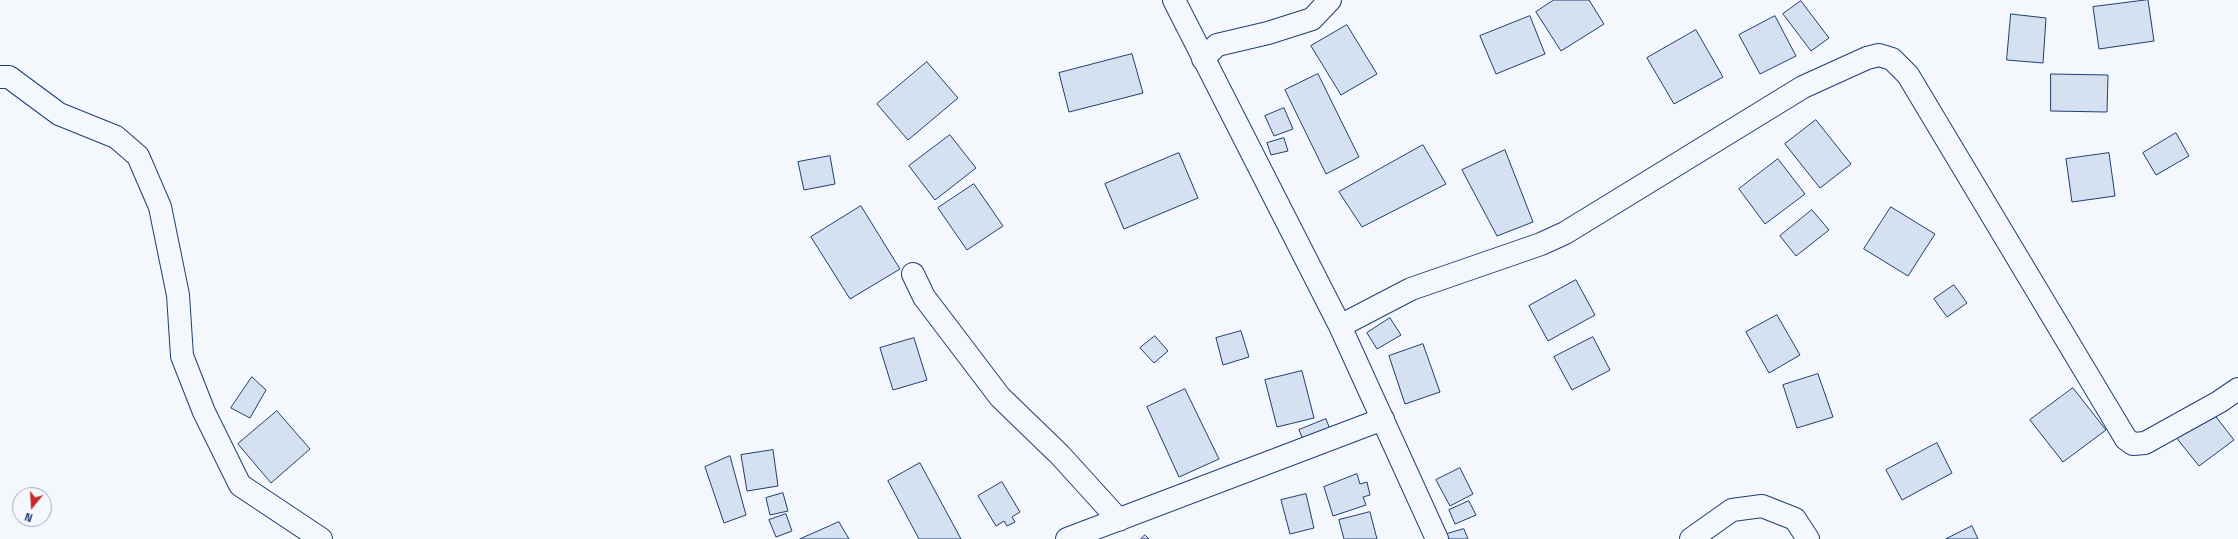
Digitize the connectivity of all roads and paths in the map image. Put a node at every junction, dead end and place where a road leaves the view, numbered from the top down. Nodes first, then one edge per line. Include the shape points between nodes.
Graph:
1 (1174, 0) edge
2 (1330, 0) edge
3 (1203, 59) junction
4 (0, 77) edge
5 (913, 274) dead end
6 (1340, 326) junction
7 (2238, 389) edge
8 (1383, 419) junction
9 (1119, 520) junction
10 (321, 539) edge
11 (1066, 539) edge
12 (1437, 539) edge
13 (1691, 539) edge
14 (1808, 539) edge

1 - 3 street
2 - 3 street via 1312,18 1268,33 1218,45
3 - 6 street
4 - 10 street via 9,77 59,114 116,137 138,156 160,207 178,295 182,356 204,412 240,485
5 - 9 street via 924,297 1000,397 1060,455
6 - 7 street via 1410,288 1565,234 1803,87 1867,58 1880,55 1892,59 1908,74 2126,439 2133,444 2145,444
6 - 8 street
8 - 9 street
8 - 12 street
9 - 11 street
13 - 14 street via 1732,510 1762,506 1795,519

